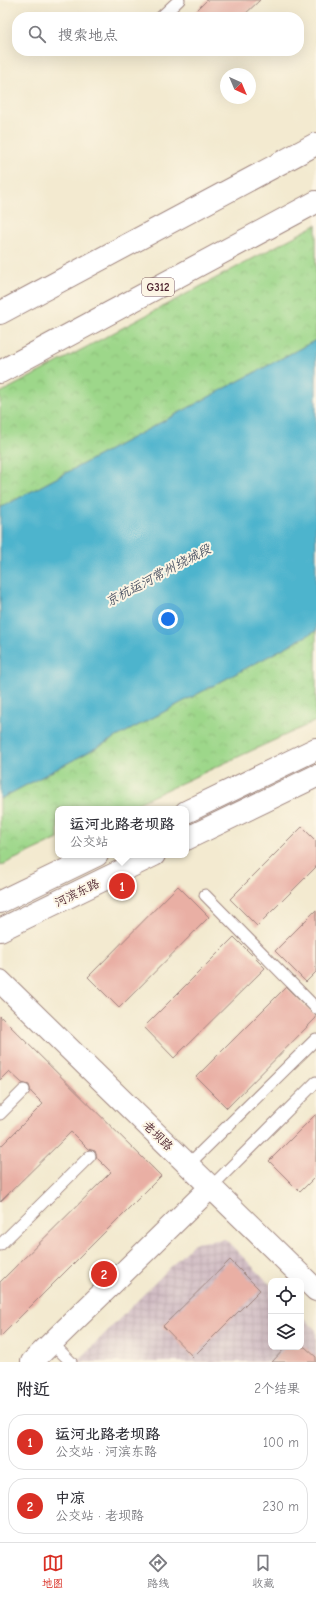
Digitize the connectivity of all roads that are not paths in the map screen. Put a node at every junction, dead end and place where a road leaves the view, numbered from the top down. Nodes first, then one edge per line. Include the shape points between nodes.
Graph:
1 (179, 0) edge
2 (166, 12) edge
3 (316, 144) edge
4 (316, 202) edge
5 (0, 313) edge
6 (0, 372) edge
7 (316, 749) edge
8 (316, 776) edge
9 (189, 811) edge
10 (189, 838) edge
11 (91, 858) edge
12 (148, 858) edge
13 (205, 895) dead end
14 (0, 902) edge
15 (0, 930) edge
16 (0, 981) edge
17 (316, 1008) edge
18 (316, 1039) edge
19 (316, 1082) edge
20 (24, 1090) dead end
21 (0, 1114) edge
22 (90, 1156) dead end
23 (188, 1165) junction
24 (210, 1187) junction
25 (0, 1245) edge
26 (316, 1290) edge
27 (52, 1342) junction
28 (32, 1362) edge
29 (71, 1362) edge

1 - 2 lane
3 - 5 main road
4 - 6 main road, G312
7 - 9 main road
8 - 10 main road
11 - 14 main road
12 - 15 main road, 河滨东路
13 - 17 lane
16 - 23 main road, 老坝路
18 - 23 lane
19 - 24 lane
20 - 21 lane
22 - 25 lane
23 - 24 main road, 老坝路
24 - 26 main road, 老坝路
24 - 27 main road
27 - 28 main road
27 - 29 lane

